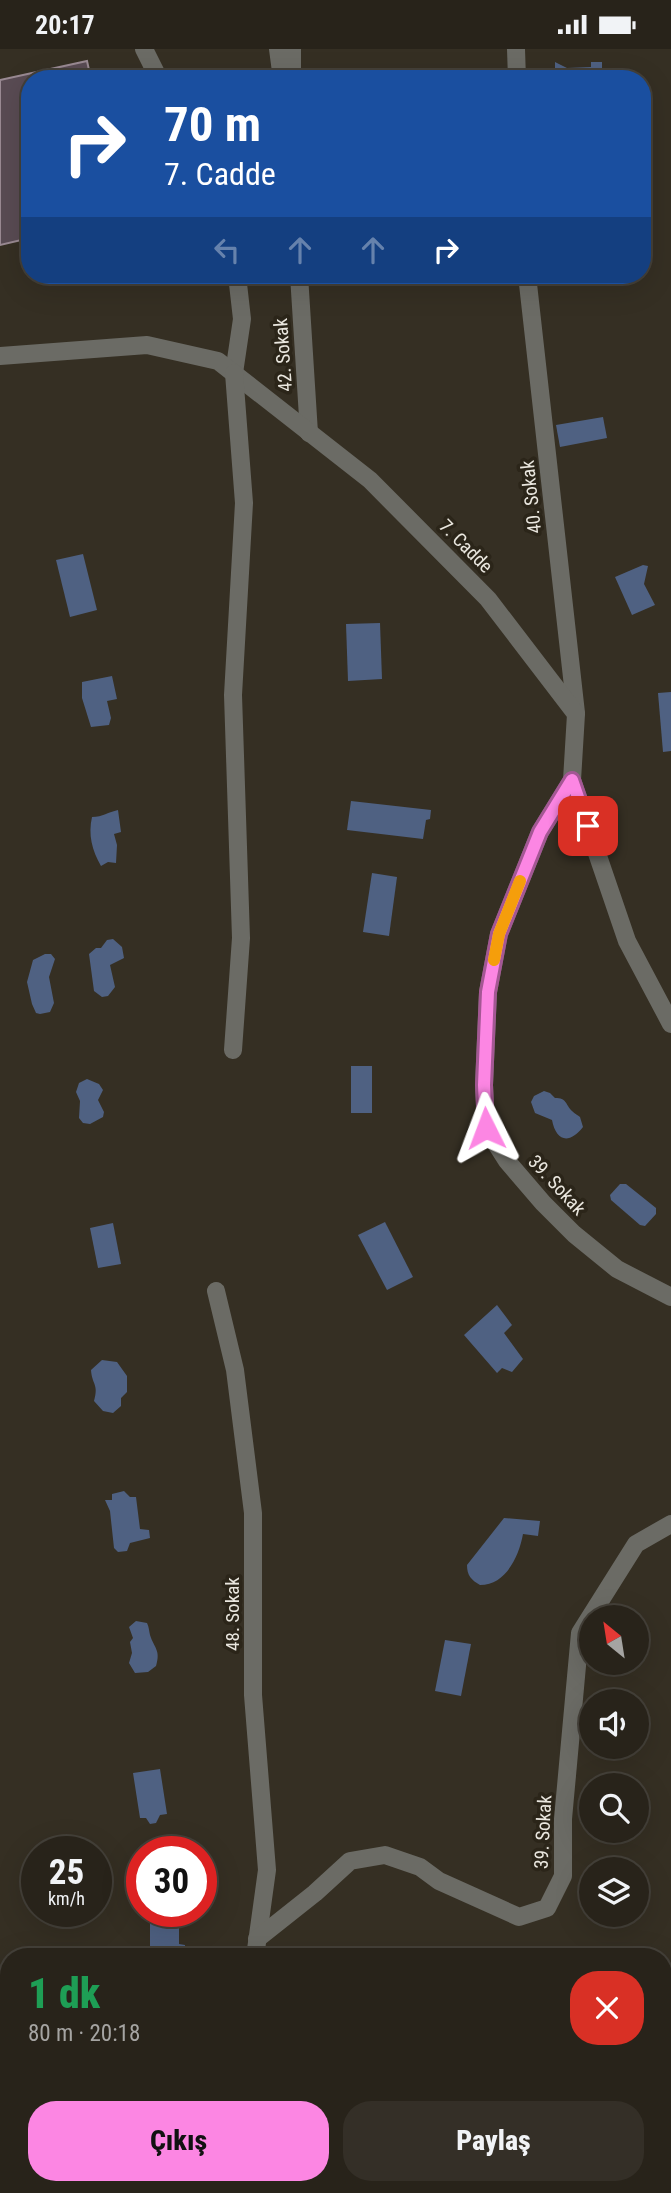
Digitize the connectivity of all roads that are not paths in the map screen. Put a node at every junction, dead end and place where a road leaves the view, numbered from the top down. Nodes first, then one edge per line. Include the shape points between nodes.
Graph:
1 (144, 49) edge
2 (278, 49) edge
3 (292, 49) edge
4 (516, 49) edge
5 (154, 70) edge
6 (281, 70) edge
7 (292, 70) edge
8 (517, 70) edge
9 (238, 284) edge
10 (300, 284) edge
11 (528, 284) edge
12 (0, 356) edge
13 (234, 373) junction
14 (309, 433) junction
15 (576, 715) junction
16 (572, 780) junction
17 (671, 1024) edge
18 (233, 1050) dead end
19 (216, 1291) dead end
20 (671, 1297) edge
21 (671, 1524) edge
22 (256, 1948) edge

1 - 5 street
2 - 6 street
3 - 7 street
4 - 8 street
9 - 13 street via 242,319
10 - 14 street, 42. Sokak
11 - 15 street, 40. Sokak
12 - 13 street, 7. Cadde via 147,345 218,361
13 - 14 street, 7. Cadde
13 - 18 street via 244,503 233,695 242,939
14 - 15 street, 7. Cadde via 370,480 488,599
15 - 16 street
16 - 17 street via 627,941
16 - 20 street, 39. Sokak via 540,832 499,934 488,992 486,1128 507,1161 574,1234 617,1269
19 - 22 street, 48. Sokak via 235,1370 253,1513 253,1695 267,1870
21 - 22 street, 39. Sokak via 636,1543 580,1633 563,1819 563,1875 547,1908 519,1917 439,1881 420,1867 384,1855 350,1861

